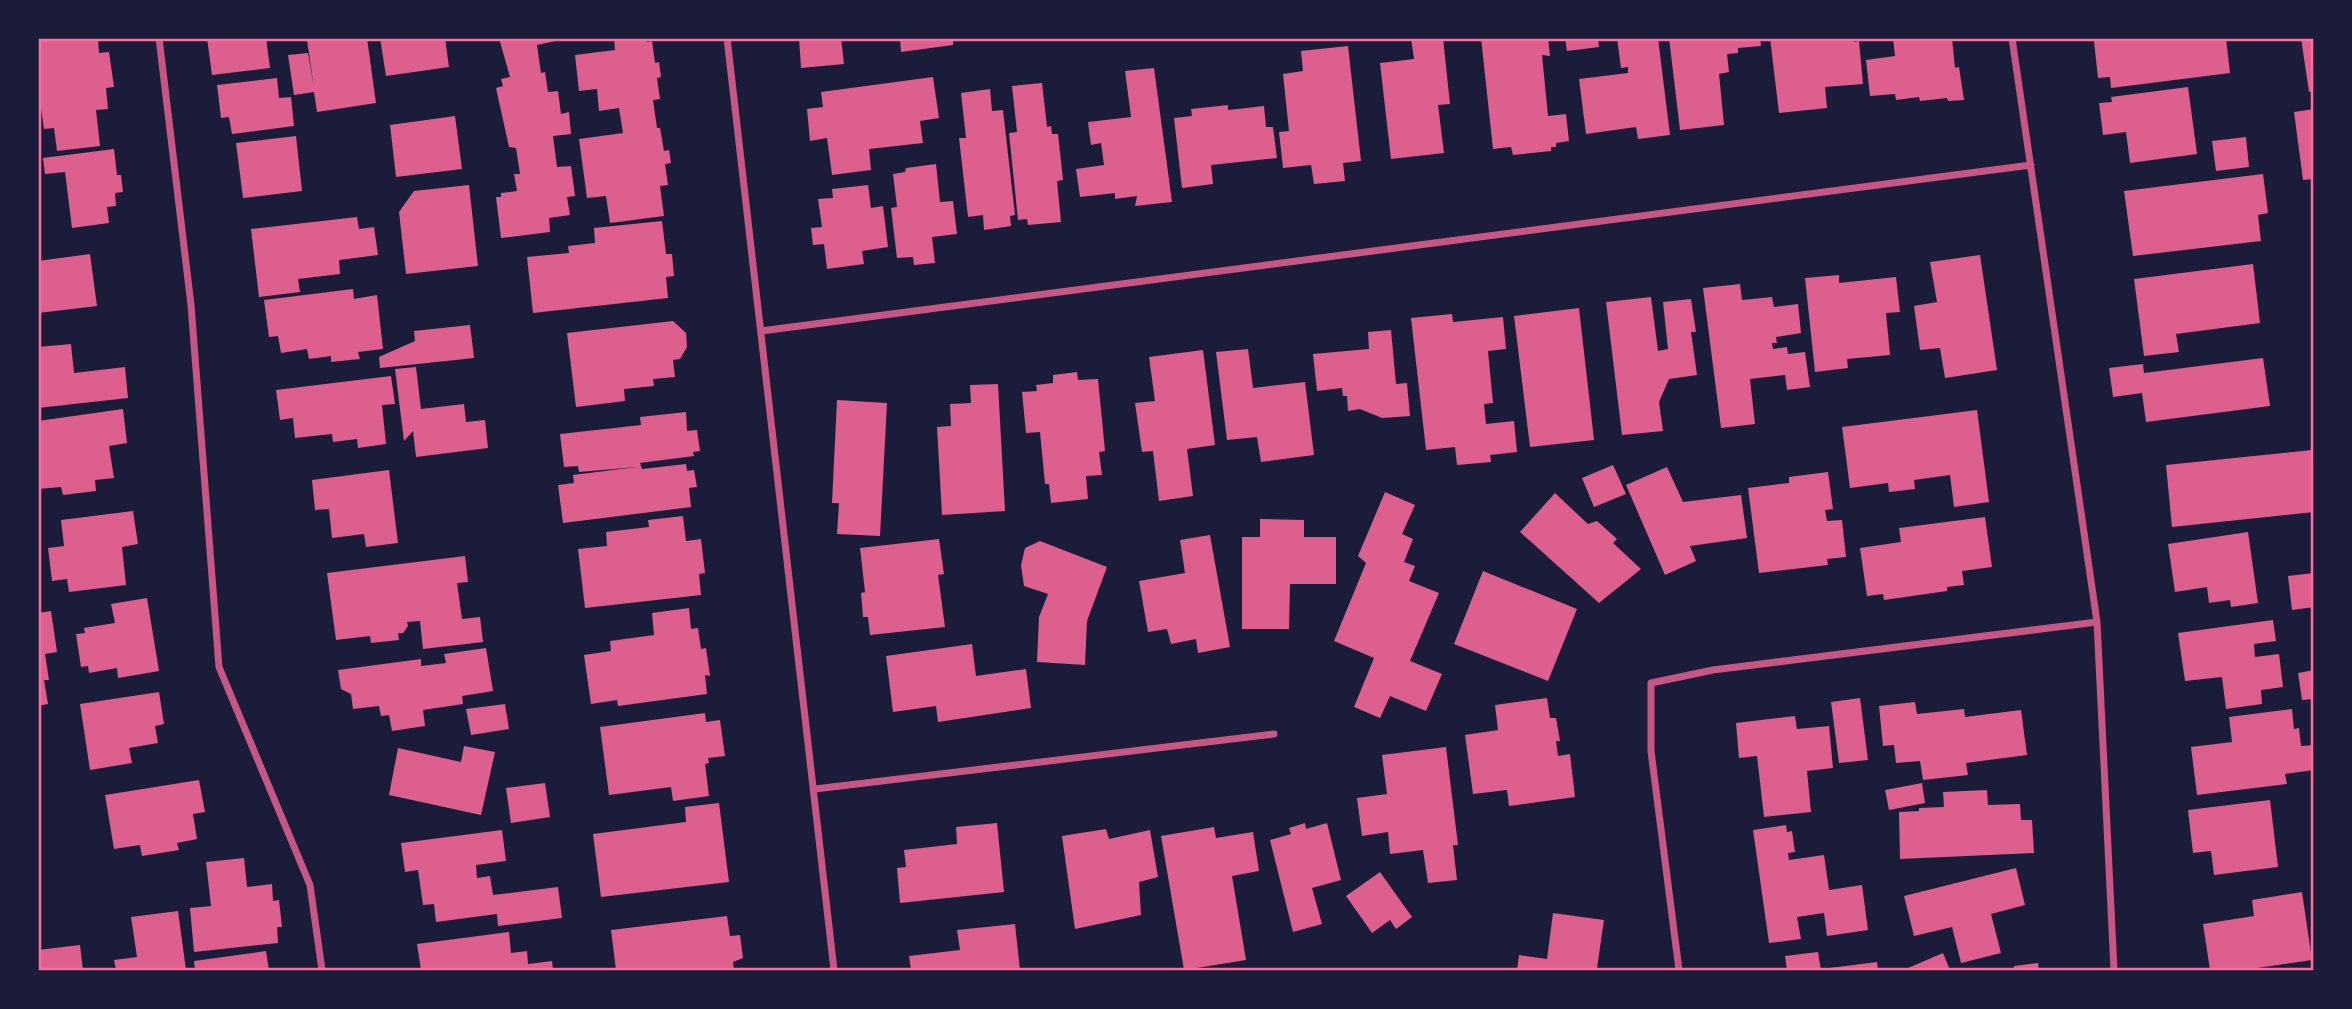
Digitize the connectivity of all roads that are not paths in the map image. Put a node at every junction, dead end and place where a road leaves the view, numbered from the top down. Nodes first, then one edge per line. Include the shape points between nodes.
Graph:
1 (159, 38) edge
2 (727, 38) edge
3 (2012, 38) edge
4 (2031, 165) junction
5 (761, 331) junction
6 (2097, 622) junction
7 (1274, 734) dead end
8 (814, 789) junction
9 (322, 971) edge
10 (834, 971) edge
11 (1679, 971) edge
12 (2114, 971) edge

1 - 9 street via 191,305 219,667 310,884
2 - 5 street
3 - 4 street
4 - 5 street
4 - 6 street
5 - 8 street
6 - 11 street via 1713,670 1651,683 1651,751
6 - 12 street
7 - 8 street
8 - 10 street

